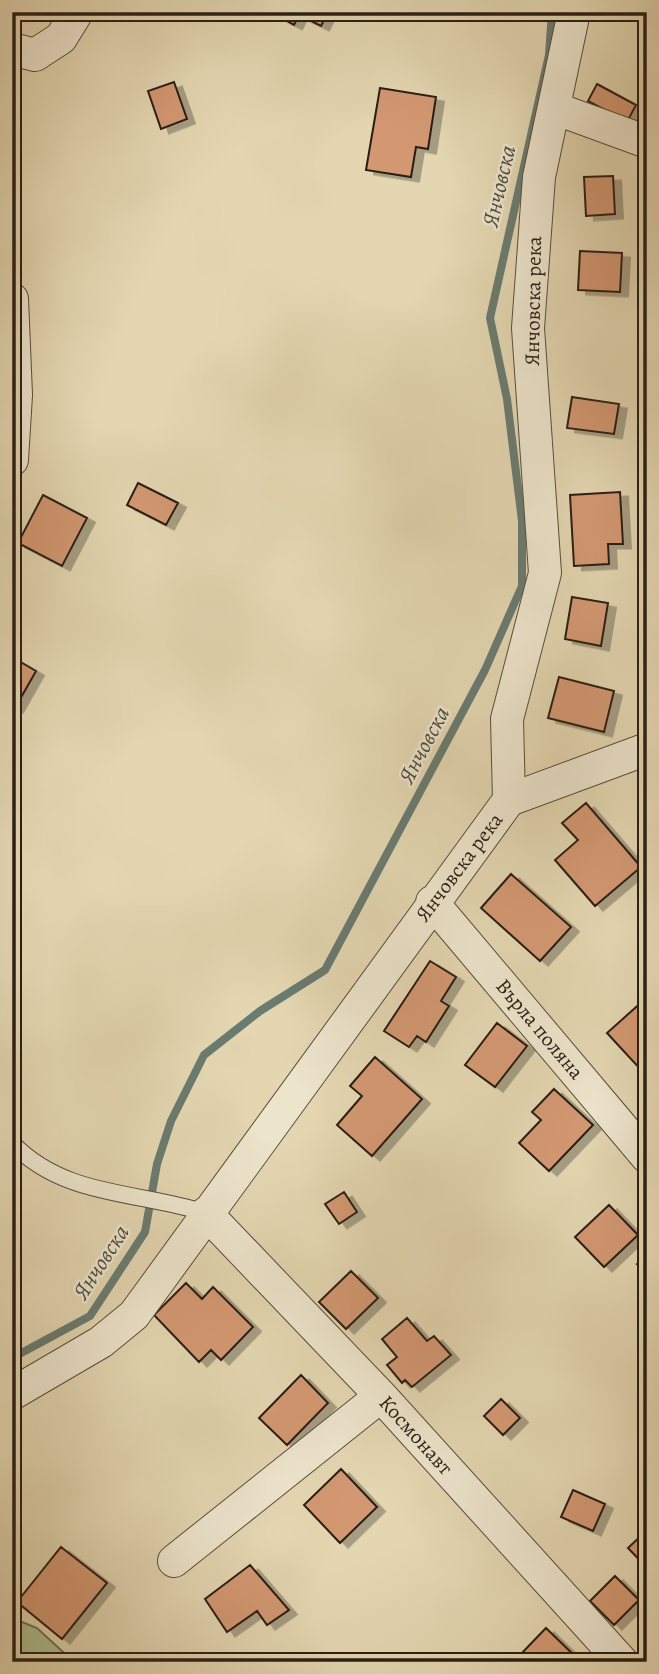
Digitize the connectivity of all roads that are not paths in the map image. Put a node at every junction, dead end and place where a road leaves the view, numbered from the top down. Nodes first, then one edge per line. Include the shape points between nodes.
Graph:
1 (77, 12) edge
2 (574, 12) edge
3 (12, 49) edge
4 (554, 108) junction
5 (647, 142) edge
6 (12, 299) edge
7 (12, 460) edge
8 (647, 750) edge
9 (509, 800) junction
10 (432, 902) junction
11 (12, 1143) edge
12 (647, 1157) edge
13 (206, 1213) junction
14 (12, 1394) edge
15 (381, 1396) junction
16 (174, 1561) dead end
17 (622, 1662) edge

1 - 3 street via 61,38 35,55
2 - 4 street, Янчовска река
4 - 5 street
4 - 9 street, Янчовска река via 538,177 528,328 545,573 507,719
6 - 7 street via 16,395
8 - 9 street
9 - 10 street, Янчовска река
10 - 12 street, Върла поляна
10 - 13 street, Янчовска река
11 - 13 lane via 52,1175 92,1190
13 - 14 street, Янчовска река via 134,1315 101,1342
13 - 15 street, Космонавт
15 - 16 street
15 - 17 street, Космонавт

